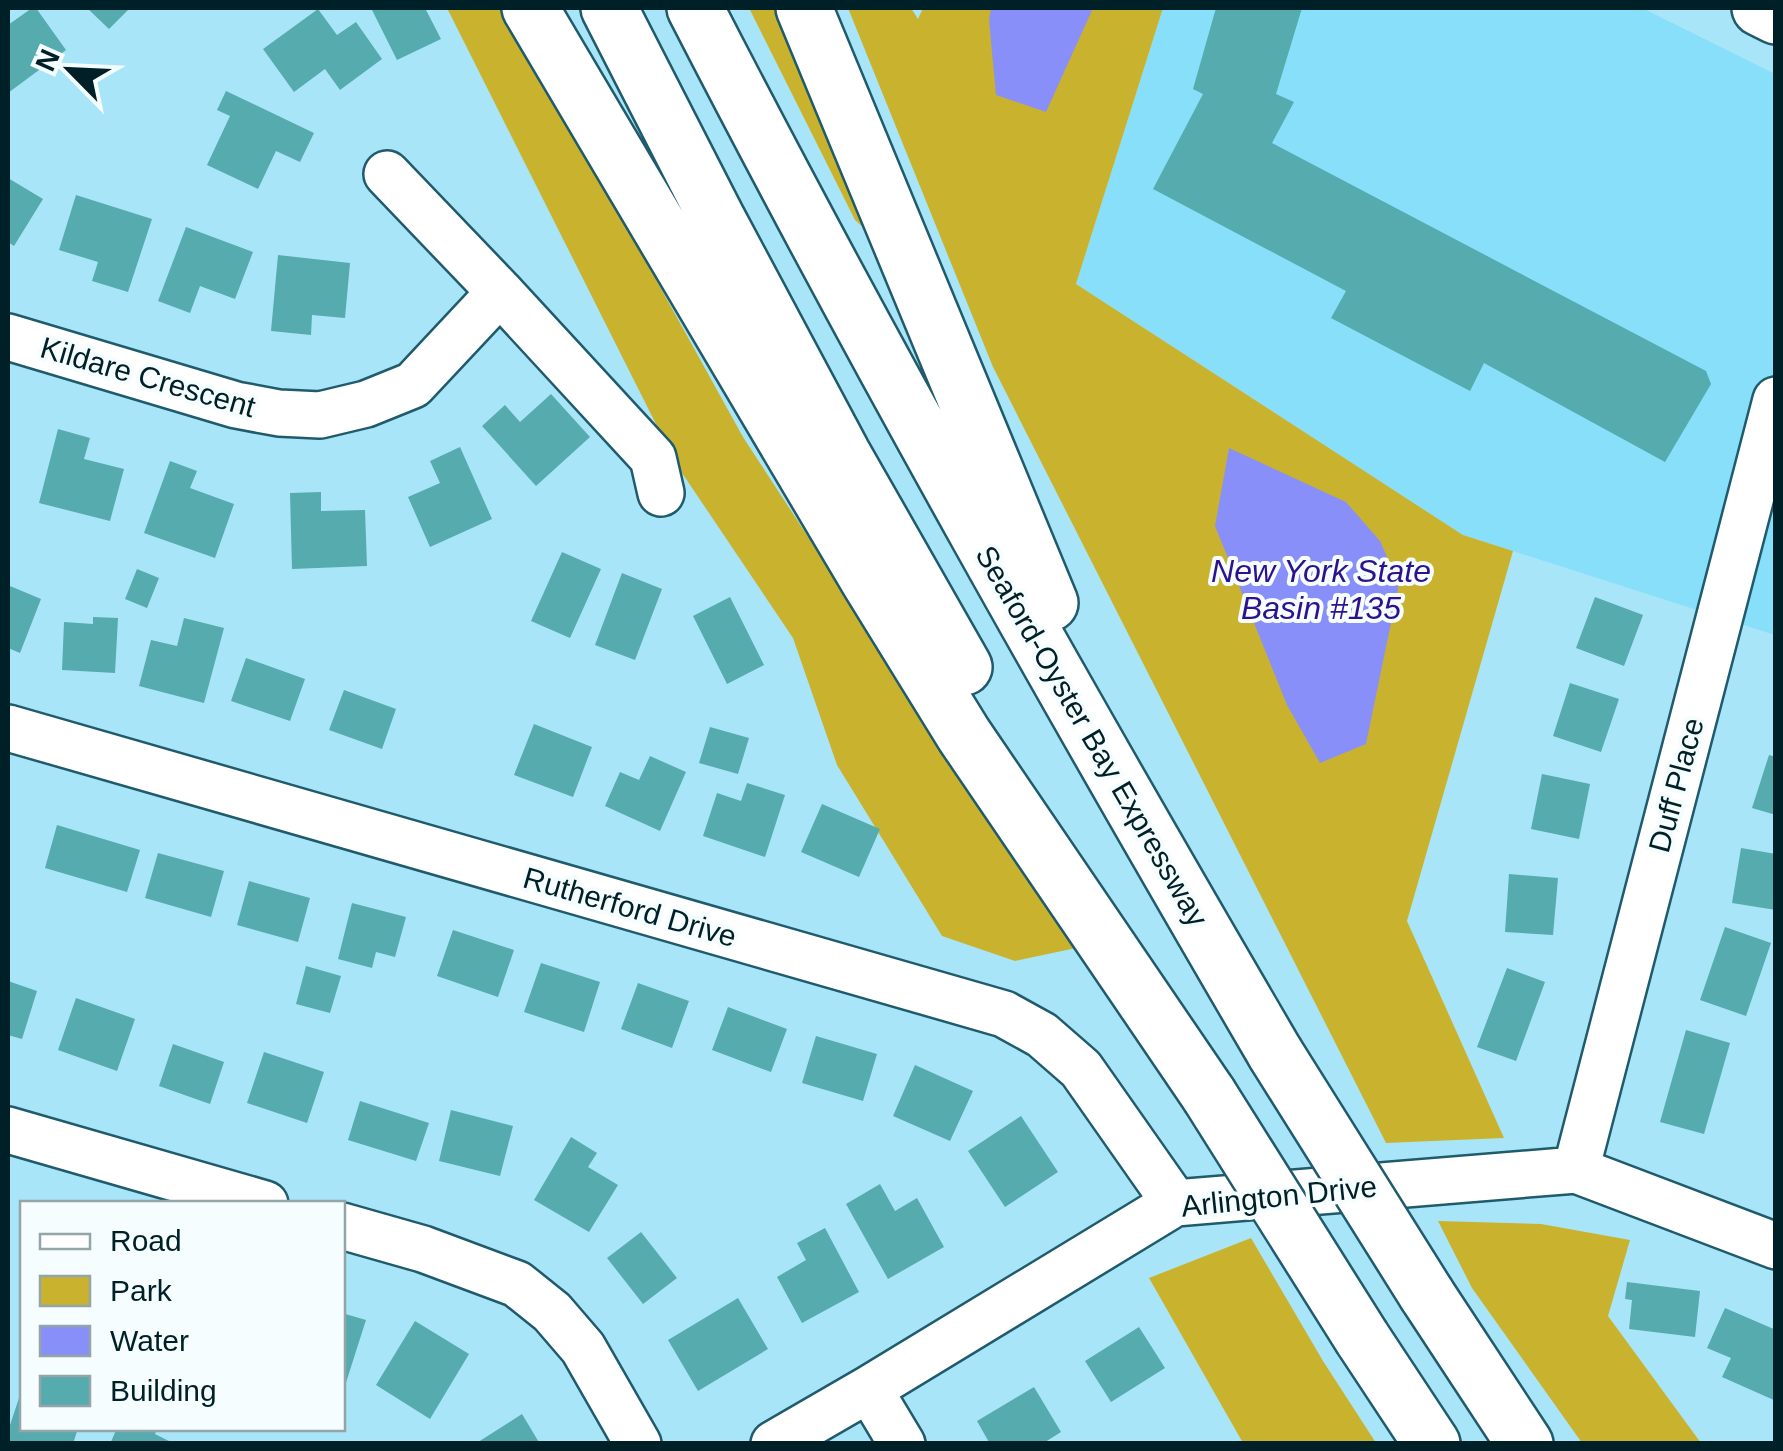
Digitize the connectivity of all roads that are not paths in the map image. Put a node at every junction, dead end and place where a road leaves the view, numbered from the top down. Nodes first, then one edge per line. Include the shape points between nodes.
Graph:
1 (530, 8) edge
2 (609, 8) edge
3 (694, 8) edge
4 (804, 8) edge
5 (1760, 8) edge
6 (1776, 16) edge
7 (387, 174) dead end
8 (500, 292) junction
9 (8, 337) edge
10 (1772, 425) edge
11 (660, 493) dead end
12 (8, 728) edge
13 (1141, 824) junction
14 (1209, 1095) junction
15 (8, 1130) edge
16 (1576, 1170) junction
17 (255, 1201) edge
18 (1175, 1203) junction
19 (345, 1227) edge
20 (1776, 1246) edge
21 (869, 1389) junction
22 (638, 1444) edge
23 (774, 1444) edge
24 (902, 1444) edge
25 (1432, 1444) edge
26 (1525, 1444) edge

1 - 14 main road via 964,734
2 - 14 main road via 842,453
3 - 13 main road, Seaford-Oyster Bay Expressway via 910,415
4 - 13 main road
5 - 6 main road
7 - 8 street
8 - 9 street, Kildare Crescent via 412,385 320,415 236,406
8 - 11 street via 653,458
10 - 16 street, Duff Place
12 - 18 street, Rutherford Drive via 1004,1014 1042,1034 1081,1069
13 - 26 main road, Seaford-Oyster Bay Expressway, bridge via 1275,1053
14 - 25 main road, bridge
15 - 17 street
16 - 18 street, Arlington Drive
16 - 20 street, Arlington Drive
18 - 21 street, Arlington Drive
19 - 22 street via 516,1284 583,1348
21 - 23 street, Arlington Drive
21 - 24 street

